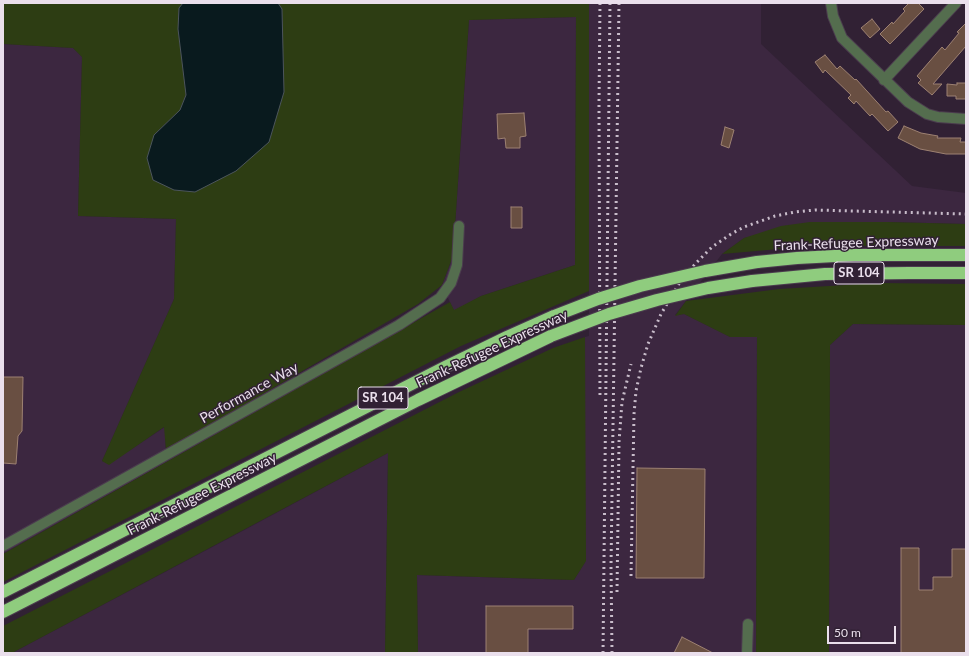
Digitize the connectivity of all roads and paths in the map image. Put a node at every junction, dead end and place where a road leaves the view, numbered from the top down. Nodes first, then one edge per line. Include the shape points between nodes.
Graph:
1 (831, 3) edge
2 (956, 3) edge
3 (884, 80) junction
4 (966, 119) edge
5 (459, 226) dead end
6 (966, 255) edge
7 (966, 274) edge
8 (3, 546) edge
9 (3, 592) edge
10 (3, 612) edge
11 (748, 624) dead end
12 (747, 653) edge

1 - 3 street via 842,38
2 - 3 street
3 - 4 street via 908,102 927,114
5 - 8 street, Performance Way via 457,265 451,283 440,298 399,325
6 - 9 highway, Frank-Refugee Expressway / SR 104, bridge via 854,255 757,262 640,286 598,299 554,316 445,367
7 - 10 highway, Frank-Refugee Expressway / SR 104, bridge via 825,274 752,281 708,288 609,314 551,336 418,400
11 - 12 street

